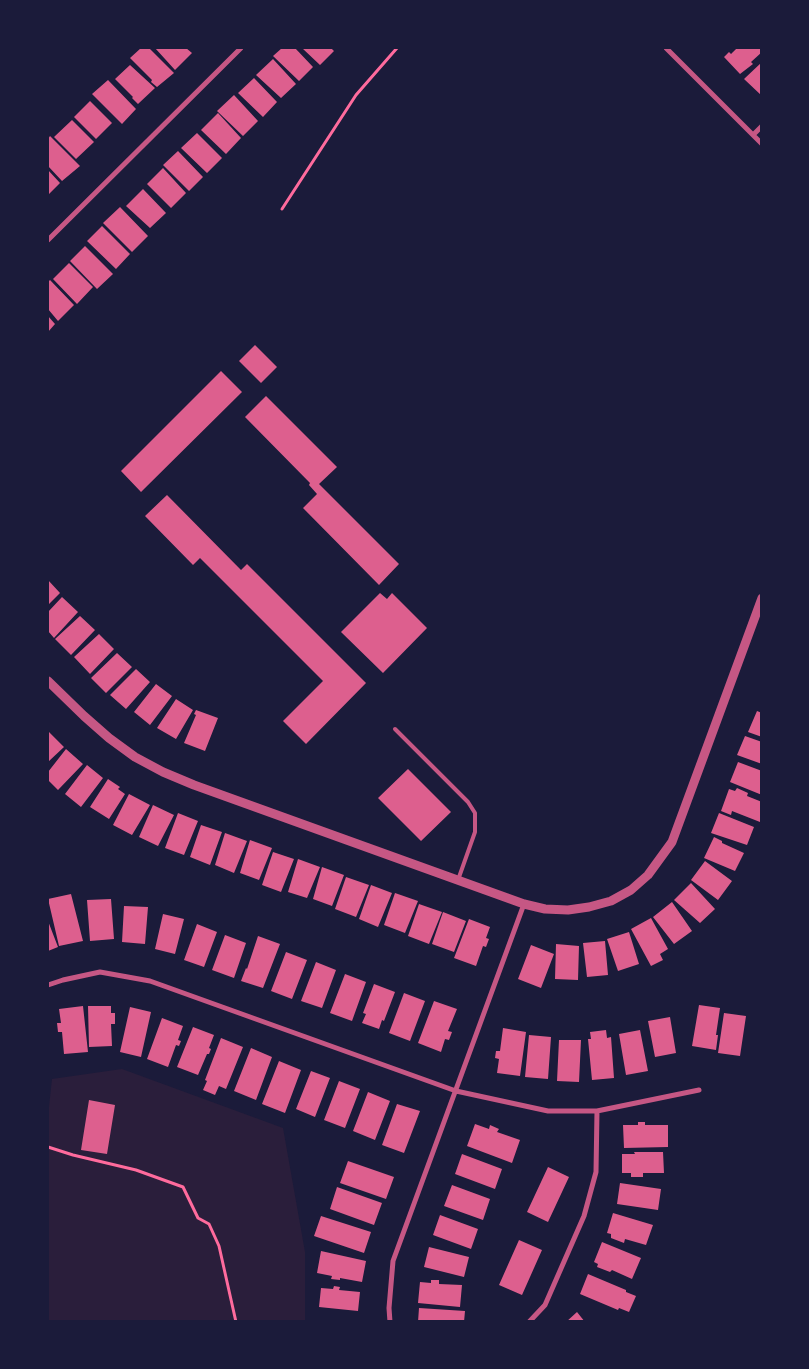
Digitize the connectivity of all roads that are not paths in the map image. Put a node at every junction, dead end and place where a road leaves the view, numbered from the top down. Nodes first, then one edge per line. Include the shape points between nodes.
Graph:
1 (241, 48) edge
2 (666, 48) edge
3 (762, 126) edge
4 (753, 135) junction
5 (762, 144) edge
6 (48, 240) edge
7 (762, 598) edge
8 (48, 681) edge
9 (395, 728) dead end
10 (458, 880) junction
11 (524, 904) junction
12 (48, 985) edge
13 (699, 1090) dead end
14 (456, 1091) junction
15 (597, 1111) junction
16 (390, 1322) edge
17 (529, 1322) edge

1 - 6 street
2 - 4 street
3 - 4 street
4 - 5 street
7 - 11 street via 680,824 661,859 631,890 611,901 568,910
8 - 10 street via 109,738 163,772
9 - 10 lane via 475,812 475,832
10 - 11 street
11 - 14 street
12 - 14 street via 100,972 150,981
13 - 15 street
14 - 15 street via 548,1111
14 - 16 street via 393,1261 388,1308
15 - 17 street via 596,1172 584,1216 545,1305

